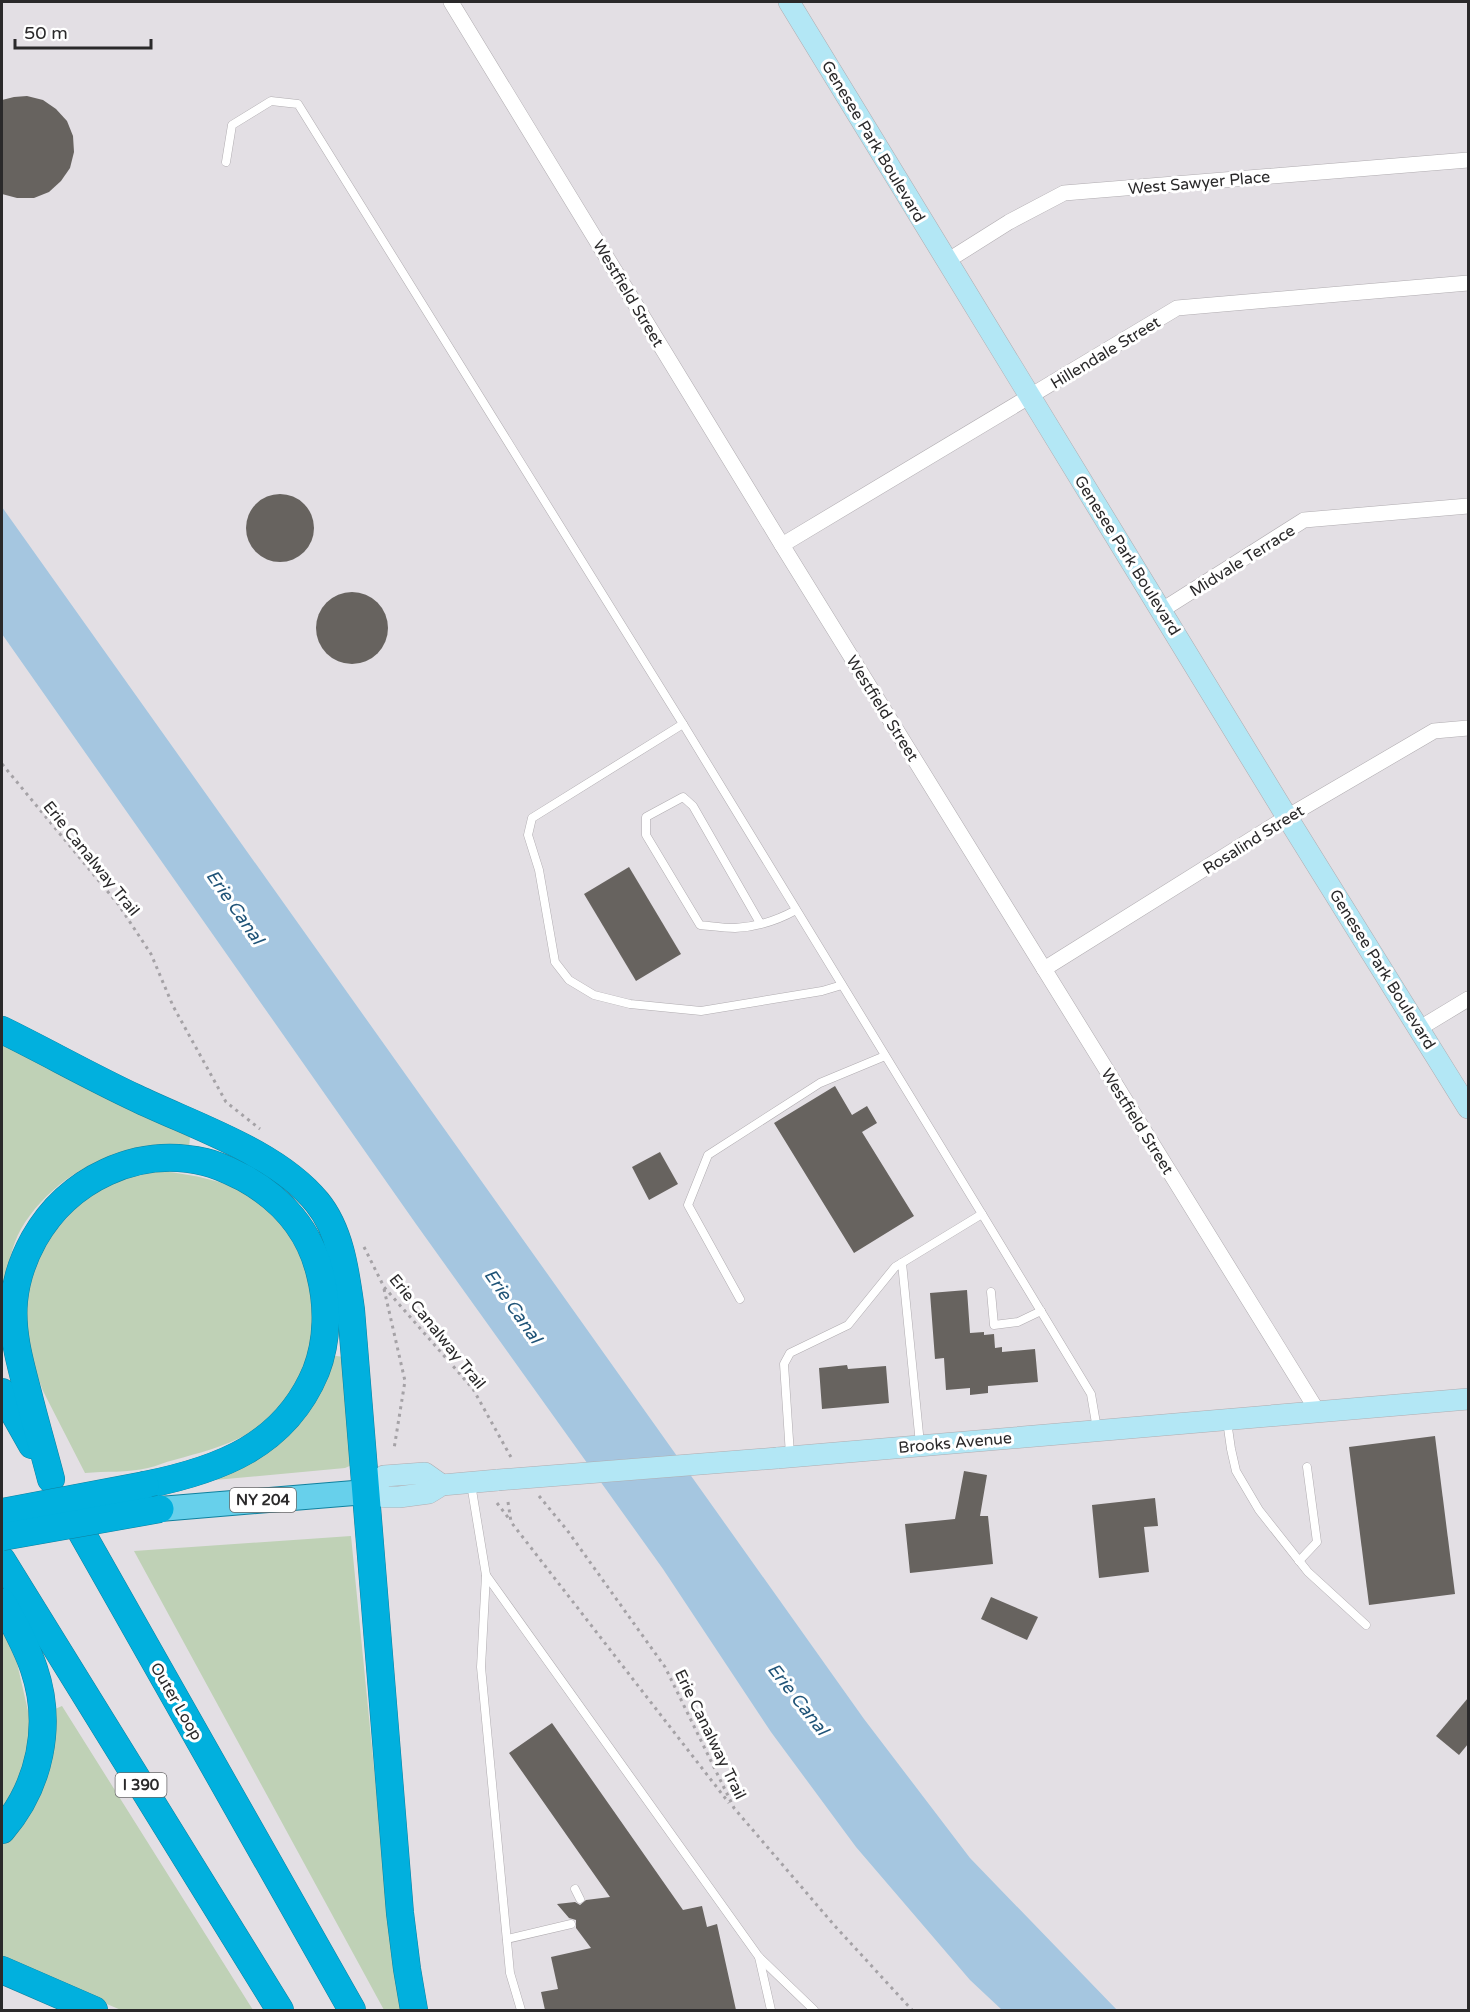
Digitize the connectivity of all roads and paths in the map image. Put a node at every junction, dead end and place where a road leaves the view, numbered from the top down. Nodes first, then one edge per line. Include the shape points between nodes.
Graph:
1 (451, 2) edge
2 (789, 2) edge
3 (1468, 160) edge
4 (226, 162) dead end
5 (947, 261) junction
6 (1468, 283) edge
7 (1030, 398) junction
8 (1468, 506) edge
9 (782, 545) junction
10 (1162, 610) junction
11 (683, 724) junction
12 (1468, 728) edge
13 (2, 764) edge
14 (1287, 817) junction
15 (796, 910) junction
16 (760, 923) junction
17 (1044, 969) junction
18 (842, 985) junction
19 (1468, 999) edge
20 (1420, 1028) junction
21 (2, 1030) edge
22 (885, 1056) junction
23 (1468, 1108) edge
24 (268, 1135) dead end
25 (982, 1214) junction
26 (363, 1245) dead end
27 (902, 1263) junction
28 (384, 1287) junction
29 (991, 1292) dead end
30 (740, 1299) dead end
31 (1041, 1311) junction
32 (2, 1392) edge
33 (1468, 1399) edge
34 (1318, 1412) junction
35 (1227, 1419) junction
36 (1097, 1430) junction
37 (920, 1445) junction
38 (394, 1449) dead end
39 (783, 1457) junction
40 (512, 1460) dead end
41 (1307, 1467) dead end
42 (51, 1479) junction
43 (470, 1483) junction
44 (368, 1491) junction
45 (539, 1496) dead end
46 (508, 1502) dead end
47 (497, 1503) dead end
48 (160, 1509) joint
49 (2, 1512) edge
50 (511, 1521) junction
51 (2, 1537) edge
52 (2, 1560) edge
53 (1299, 1561) junction
54 (486, 1575) junction
55 (2, 1602) edge
56 (1366, 1625) dead end
57 (734, 1808) junction
58 (2, 1830) edge
59 (575, 1889) dead end
60 (580, 1899) dead end
61 (571, 1924) dead end
62 (507, 1938) junction
63 (759, 1957) junction
64 (2, 1971) edge
65 (94, 2010) edge
66 (280, 2010) edge
67 (352, 2010) edge
68 (414, 2010) edge
69 (521, 2010) edge
70 (771, 2010) edge
71 (814, 2010) edge
72 (912, 2010) edge

1 - 9 street, Westfield Street
2 - 5 street, Genesee Park Boulevard
3 - 5 street, West Sawyer Place via 1064,193
4 - 11 lane via 232,124 271,100 298,104
5 - 7 street, Genesee Park Boulevard
6 - 7 street, Hillendale Street via 1177,308
7 - 9 street, Hillendale Street
7 - 10 street, Genesee Park Boulevard
8 - 10 street, Midvale Terrace via 1304,520
9 - 17 street, Westfield Street
10 - 14 street, Genesee Park Boulevard
11 - 15 lane
11 - 18 lane via 532,818 528,835 555,962 569,980 594,995 630,1004 701,1011
12 - 14 street, Rosalind Street via 1434,731
13 - 24 path, Erie Canalway Trail via 118,904 151,954 173,1006 226,1102
14 - 17 street, Rosalind Street
14 - 20 street, Genesee Park Boulevard
15 - 16 lane
15 - 18 lane
16 - 16 lane via 736,928 700,925 646,835 646,817 683,797 693,806
17 - 34 street, Westfield Street
18 - 22 lane
19 - 20 street
20 - 23 street, Genesee Park Boulevard
21 - 44 highway via 267,1160 298,1181 318,1204 334,1230 346,1280
22 - 25 lane
22 - 30 lane via 820,1083 708,1155 688,1205
25 - 27 lane
25 - 31 lane
26 - 28 path, Erie Canalway Trail
27 - 37 lane
27 - 39 lane via 848,1325 790,1353 784,1364
28 - 38 path via 405,1382
28 - 40 path, Erie Canalway Trail via 473,1389
29 - 31 lane via 994,1325 1018,1323
31 - 36 lane via 1091,1394
32 - 42 highway, Outer Loop
33 - 34 street, Brooks Avenue
34 - 35 street, Brooks Avenue
35 - 36 street, Brooks Avenue
35 - 53 lane via 1236,1470 1259,1510
36 - 37 street, Brooks Avenue
37 - 39 street, Brooks Avenue
39 - 43 street, Brooks Avenue, bridge
41 - 53 lane via 1317,1542
42 - 49 highway, bridge via 18,1354 14,1300 26,1254 56,1207 97,1177 151,1158 206,1162 277,1200 293,1217 315,1256 325,1321 323,1345 312,1379 276,1430 243,1454 180,1478
42 - 67 highway, Outer Loop
43 - 44 street, Brooks Avenue via 442,1485 429,1493 399,1497
43 - 54 lane
44 - 48 main road, Brooks Avenue / NY 204
44 - 68 highway via 400,1913
45 - 57 path, Erie Canalway Trail via 666,1667
46 - 50 path
47 - 50 path
48 - 51 highway, bridge
50 - 57 path
52 - 66 highway, I 390
53 - 56 lane
54 - 62 lane via 481,1667
54 - 63 lane
55 - 58 highway via 35,1669 42,1723 41,1747 32,1780
57 - 72 path, Erie Canalway Trail
59 - 60 lane
61 - 62 lane
62 - 69 lane via 510,1973
63 - 70 lane
63 - 71 lane
64 - 65 highway

